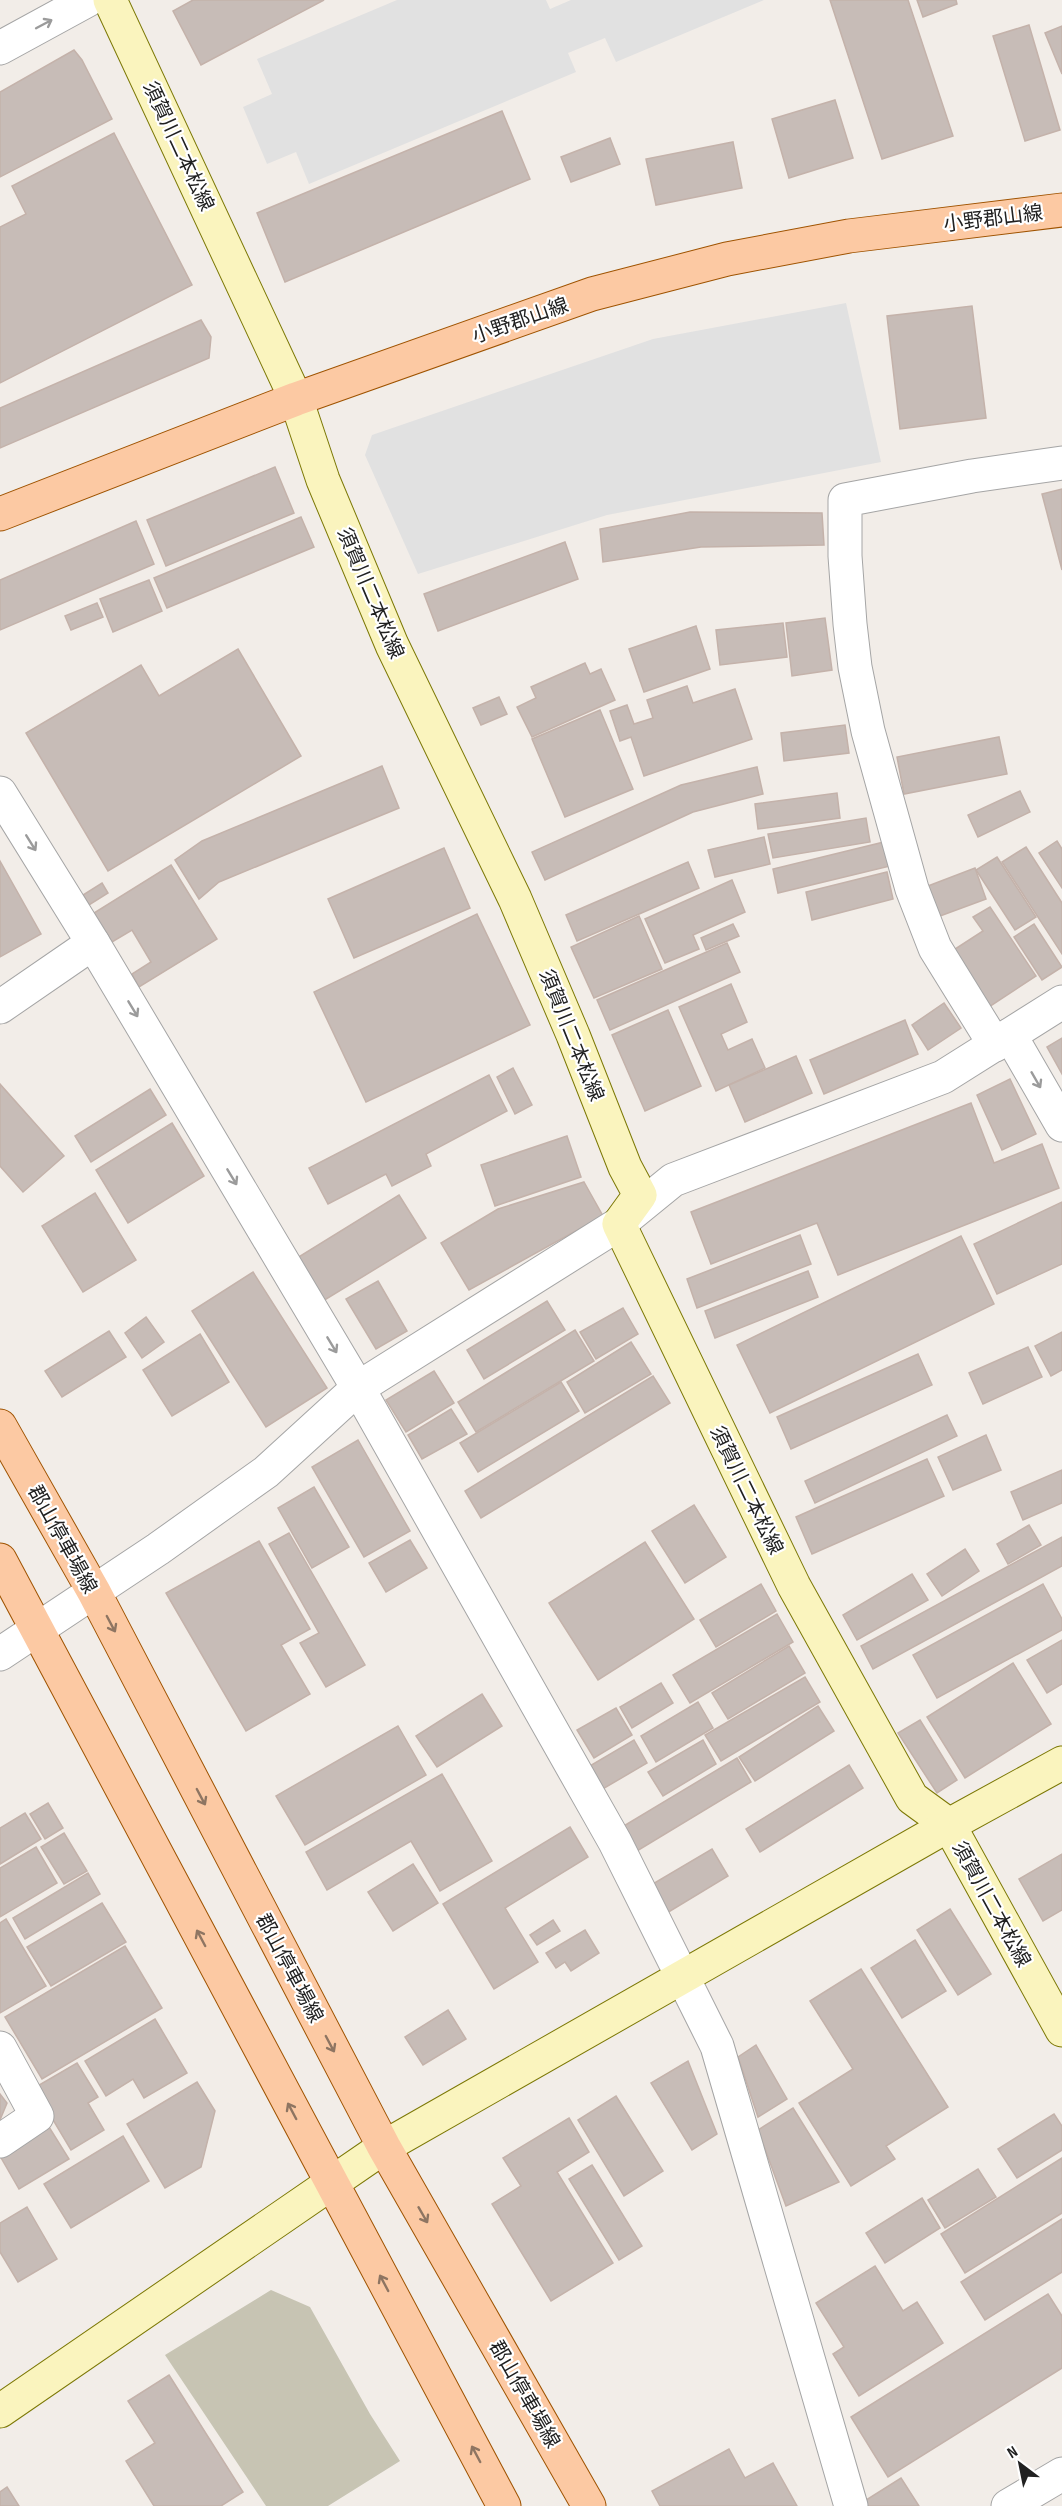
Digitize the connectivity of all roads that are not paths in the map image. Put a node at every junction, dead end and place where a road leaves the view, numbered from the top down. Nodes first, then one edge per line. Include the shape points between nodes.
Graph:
1 (88, 0) edge
2 (110, 0) edge
3 (0, 48) edge
4 (1062, 210) edge
5 (296, 399) junction
6 (1062, 463) edge
7 (0, 514) edge
8 (0, 793) edge
9 (93, 943) junction
10 (1062, 1002) edge
11 (0, 1007) edge
12 (1003, 1040) junction
13 (1062, 1125) edge
14 (619, 1224) junction
15 (358, 1388) junction
16 (0, 1426) edge
17 (0, 1560) edge
18 (94, 1592) junction
19 (39, 1630) junction
20 (0, 1654) edge
21 (1062, 1763) edge
22 (949, 1825) junction
23 (683, 1976) junction
24 (1062, 2030) edge
25 (0, 2048) edge
26 (0, 2141) edge
27 (384, 2147) junction
28 (330, 2182) junction
29 (0, 2411) edge
30 (1062, 2474) edge
31 (504, 2506) edge
32 (589, 2506) edge
33 (851, 2506) edge
34 (1008, 2506) edge

3 -> 1 street
2 - 5 main road, 須賀川二本松線
4 - 5 main road, 小野郡山線 via 849,236 727,259 592,294
5 - 7 main road, 小野郡山線
5 - 14 main road, 須賀川二本松線 via 324,480 392,645 515,898 640,1195
6 - 12 street via 845,500 845,556 855,667 868,731 912,889 935,948
8 -> 9 street
9 - 11 street
9 -> 15 street
10 - 12 street
12 -> 13 street
12 - 14 street via 943,1077 674,1180
14 - 15 street
14 - 22 main road, 須賀川二本松線 via 804,1604 912,1798
15 - 18 street via 266,1472
15 - 23 street via 615,1842
16 - 18 main road, 郡山停車場線
17 - 19 main road
18 - 19 street
18 -> 27 main road, 郡山停車場線
19 - 20 street
28 -> 19 main road
21 - 22 main road
22 - 23 main road
22 - 24 main road, 須賀川二本松線
23 - 27 main road
23 - 33 street via 717,2046
25 - 26 street via 37,2116
27 - 28 main road
27 -> 32 main road, 郡山停車場線
28 - 29 main road
31 -> 28 main road
30 - 34 street

